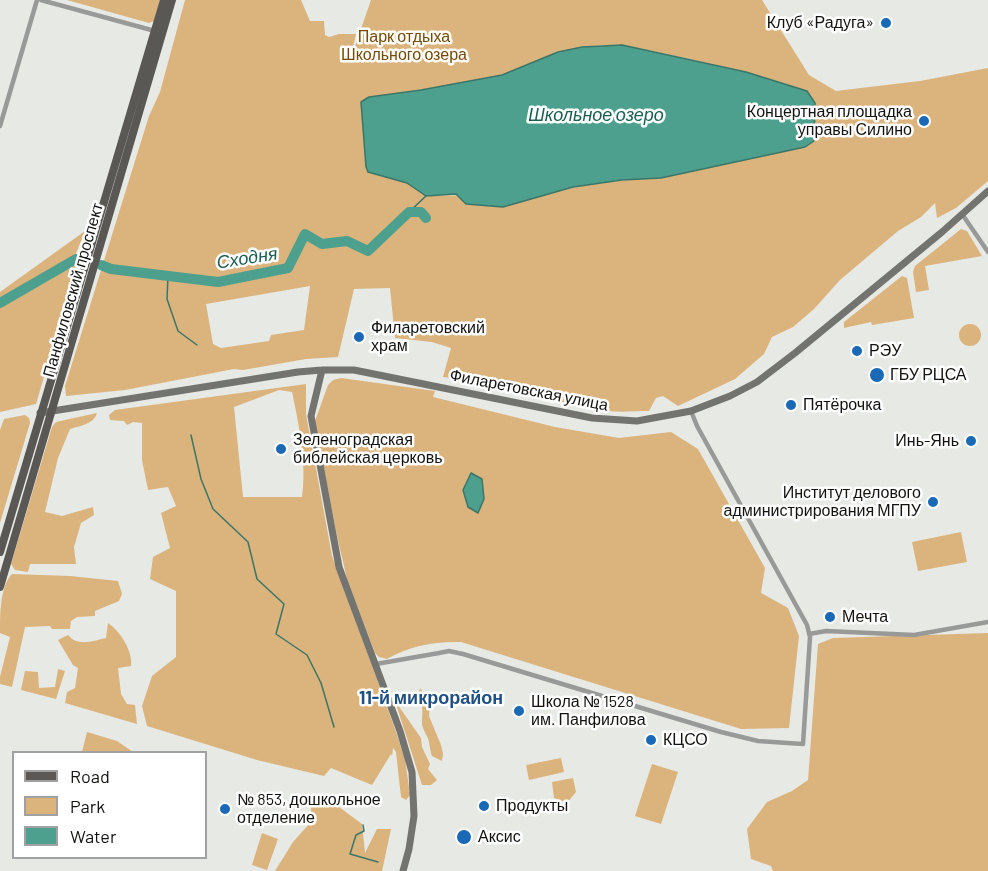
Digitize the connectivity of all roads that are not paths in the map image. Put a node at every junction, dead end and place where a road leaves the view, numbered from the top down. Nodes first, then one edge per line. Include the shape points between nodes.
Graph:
1 (39, 0) edge
2 (164, 0) edge
3 (172, 0) edge
4 (155, 31) junction
5 (0, 126) edge
6 (988, 191) edge
7 (962, 214) junction
8 (988, 252) edge
9 (322, 370) junction
10 (59, 387) junction
11 (43, 402) junction
12 (65, 410) junction
13 (691, 411) junction
14 (51, 412) junction
15 (40, 413) junction
16 (36, 426) junction
17 (47, 428) junction
18 (0, 552) edge
19 (0, 587) edge
20 (988, 622) edge
21 (809, 634) junction
22 (376, 664) junction
23 (403, 871) edge

1 - 4 street
1 - 5 street
2 - 4 main road, Панфиловский проспект
3 - 10 main road, Панфиловский проспект
4 - 11 main road, Панфиловский проспект
6 - 7 street, Филаретовская улица
7 - 8 street
7 - 13 street, Филаретовская улица via 757,382
9 - 12 street, Филаретовская улица
9 - 13 street, Филаретовская улица via 354,370 592,418 637,421
9 - 22 street via 310,416 327,513 339,567
10 - 12 street via 58,404
10 - 14 main road, Панфиловский проспект
11 - 14 main road
11 - 15 main road, Панфиловский проспект
12 - 14 street, Филаретовская улица
12 - 17 street via 54,415
13 - 21 street
14 - 15 street, Филаретовская улица
14 - 16 street via 42,416
14 - 17 main road, Панфиловский проспект
15 - 16 main road, Панфиловский проспект
16 - 18 main road, Панфиловский проспект
17 - 19 main road, Панфиловский проспект
20 - 21 street via 914,635 826,631
21 - 22 street via 802,744 758,741 721,732 449,651
22 - 23 street via 407,752 413,783 412,832

